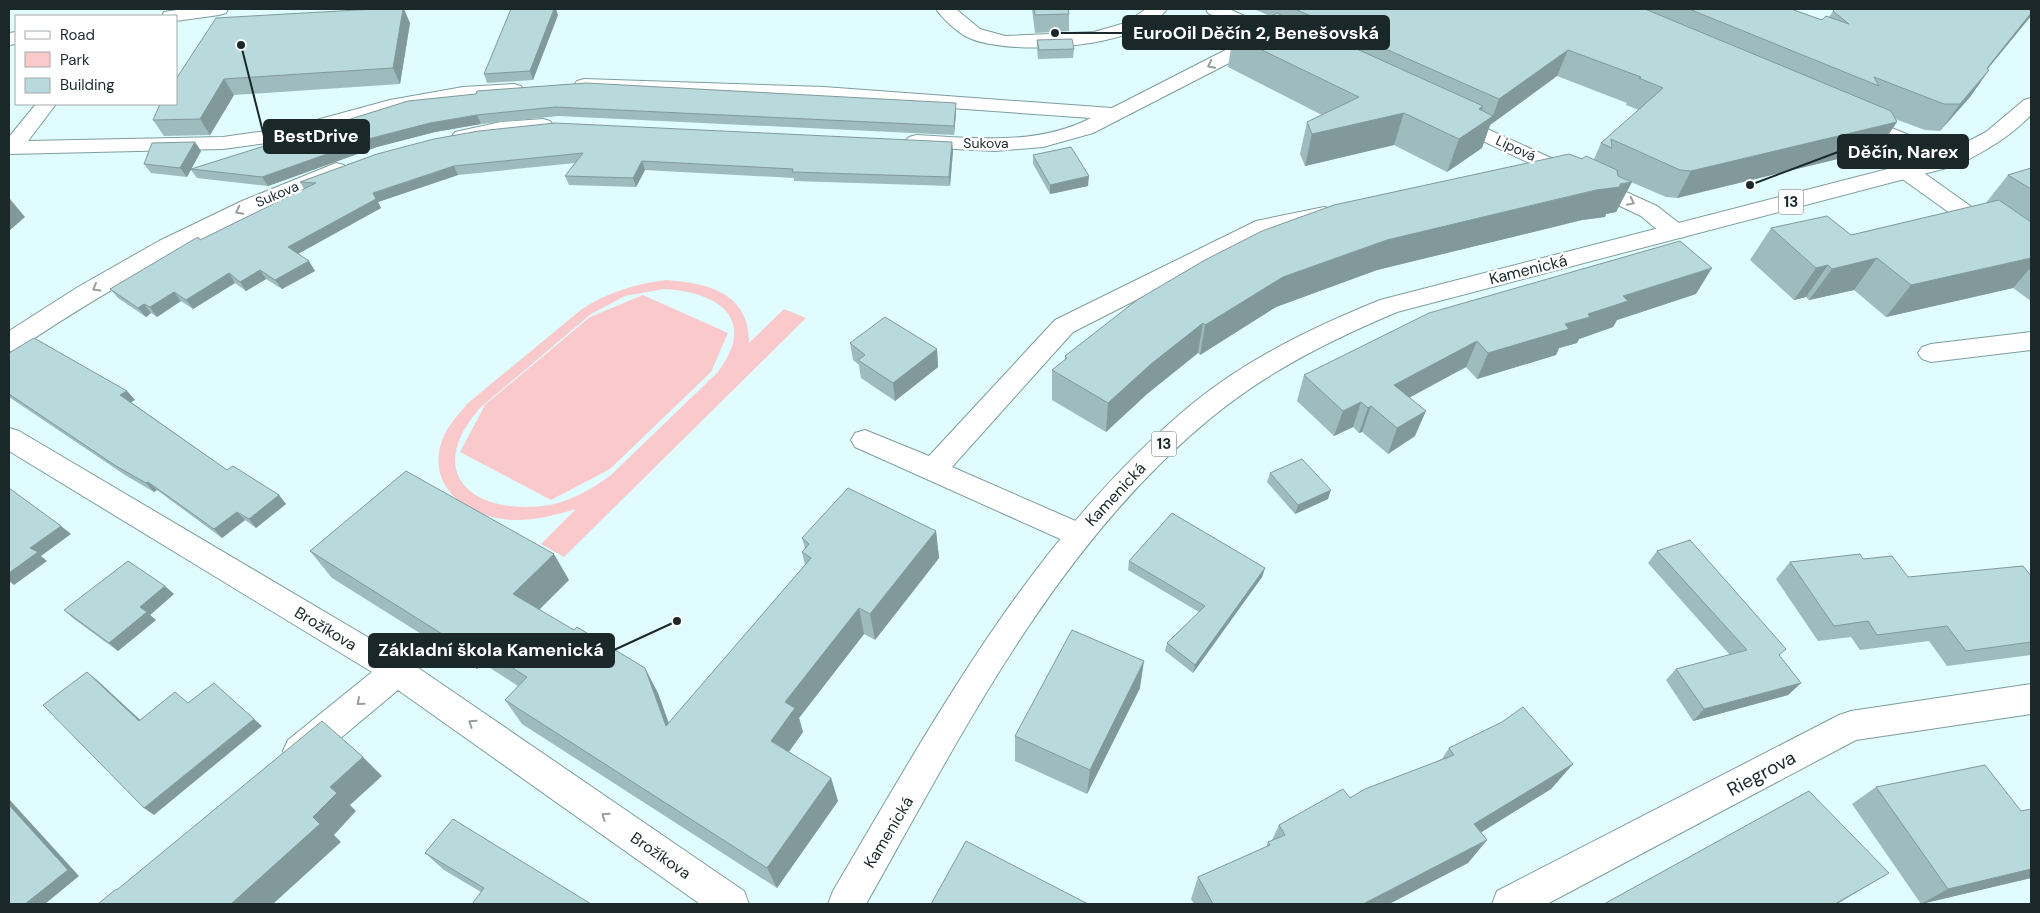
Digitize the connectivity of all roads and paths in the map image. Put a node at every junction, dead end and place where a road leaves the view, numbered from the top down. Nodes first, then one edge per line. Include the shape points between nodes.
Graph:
1 (219, 9) edge
2 (945, 9) edge
3 (1158, 9) edge
4 (1215, 9) edge
5 (178, 15) edge
6 (1270, 35) junction
7 (1296, 47) edge
8 (562, 86) edge
9 (533, 88) edge
10 (2031, 104) edge
11 (45, 105) edge
12 (1438, 112) edge
13 (1838, 112) edge
14 (1116, 114) junction
15 (568, 125) edge
16 (438, 140) edge
17 (895, 140) edge
18 (9, 148) edge
19 (1950, 160) junction
20 (356, 162) edge
21 (1906, 172) junction
22 (1346, 209) edge
23 (1676, 232) junction
24 (2031, 260) edge
25 (2031, 341) edge
26 (9, 343) edge
27 (1931, 353) dead end
28 (9, 438) edge
29 (865, 440) dead end
30 (933, 470) junction
31 (1077, 534) junction
32 (397, 671) junction
33 (2031, 699) edge
34 (276, 772) edge
35 (731, 904) edge
36 (846, 904) edge
37 (1510, 904) edge

1 - 5 street
2 - 3 street via 973,33 1004,42 1095,38 1132,27
4 - 6 street
6 - 7 street
6 -> 14 street, Sukova
8 - 14 street via 592,84 824,92
9 - 18 street via 463,93 390,106 288,134 223,143
10 - 19 street, Kamenická / 13 via 2008,128
11 - 18 street
12 -> 23 street, Lipová via 1649,211
13 - 19 street
14 - 17 street, Sukova via 1086,129 1043,141 994,145
15 - 16 street via 501,128
19 - 21 street, Kamenická / 13
20 -> 26 street, Sukova via 274,193 174,244 58,310
21 - 23 street, Kamenická / 13
21 - 24 street
22 - 30 street via 1264,226 1064,326
23 - 31 street, Kamenická / 13 via 1389,306 1334,328 1275,359 1205,408 1136,469
25 - 27 street
28 - 32 street, Brožíkova
29 - 30 street, Kamenická
30 - 31 street, Kamenická
31 - 36 street, Kamenická / 13 via 1003,637
32 -> 34 street
35 -> 32 street, Brožíkova
33 - 37 street, Riegrova via 1851,726

